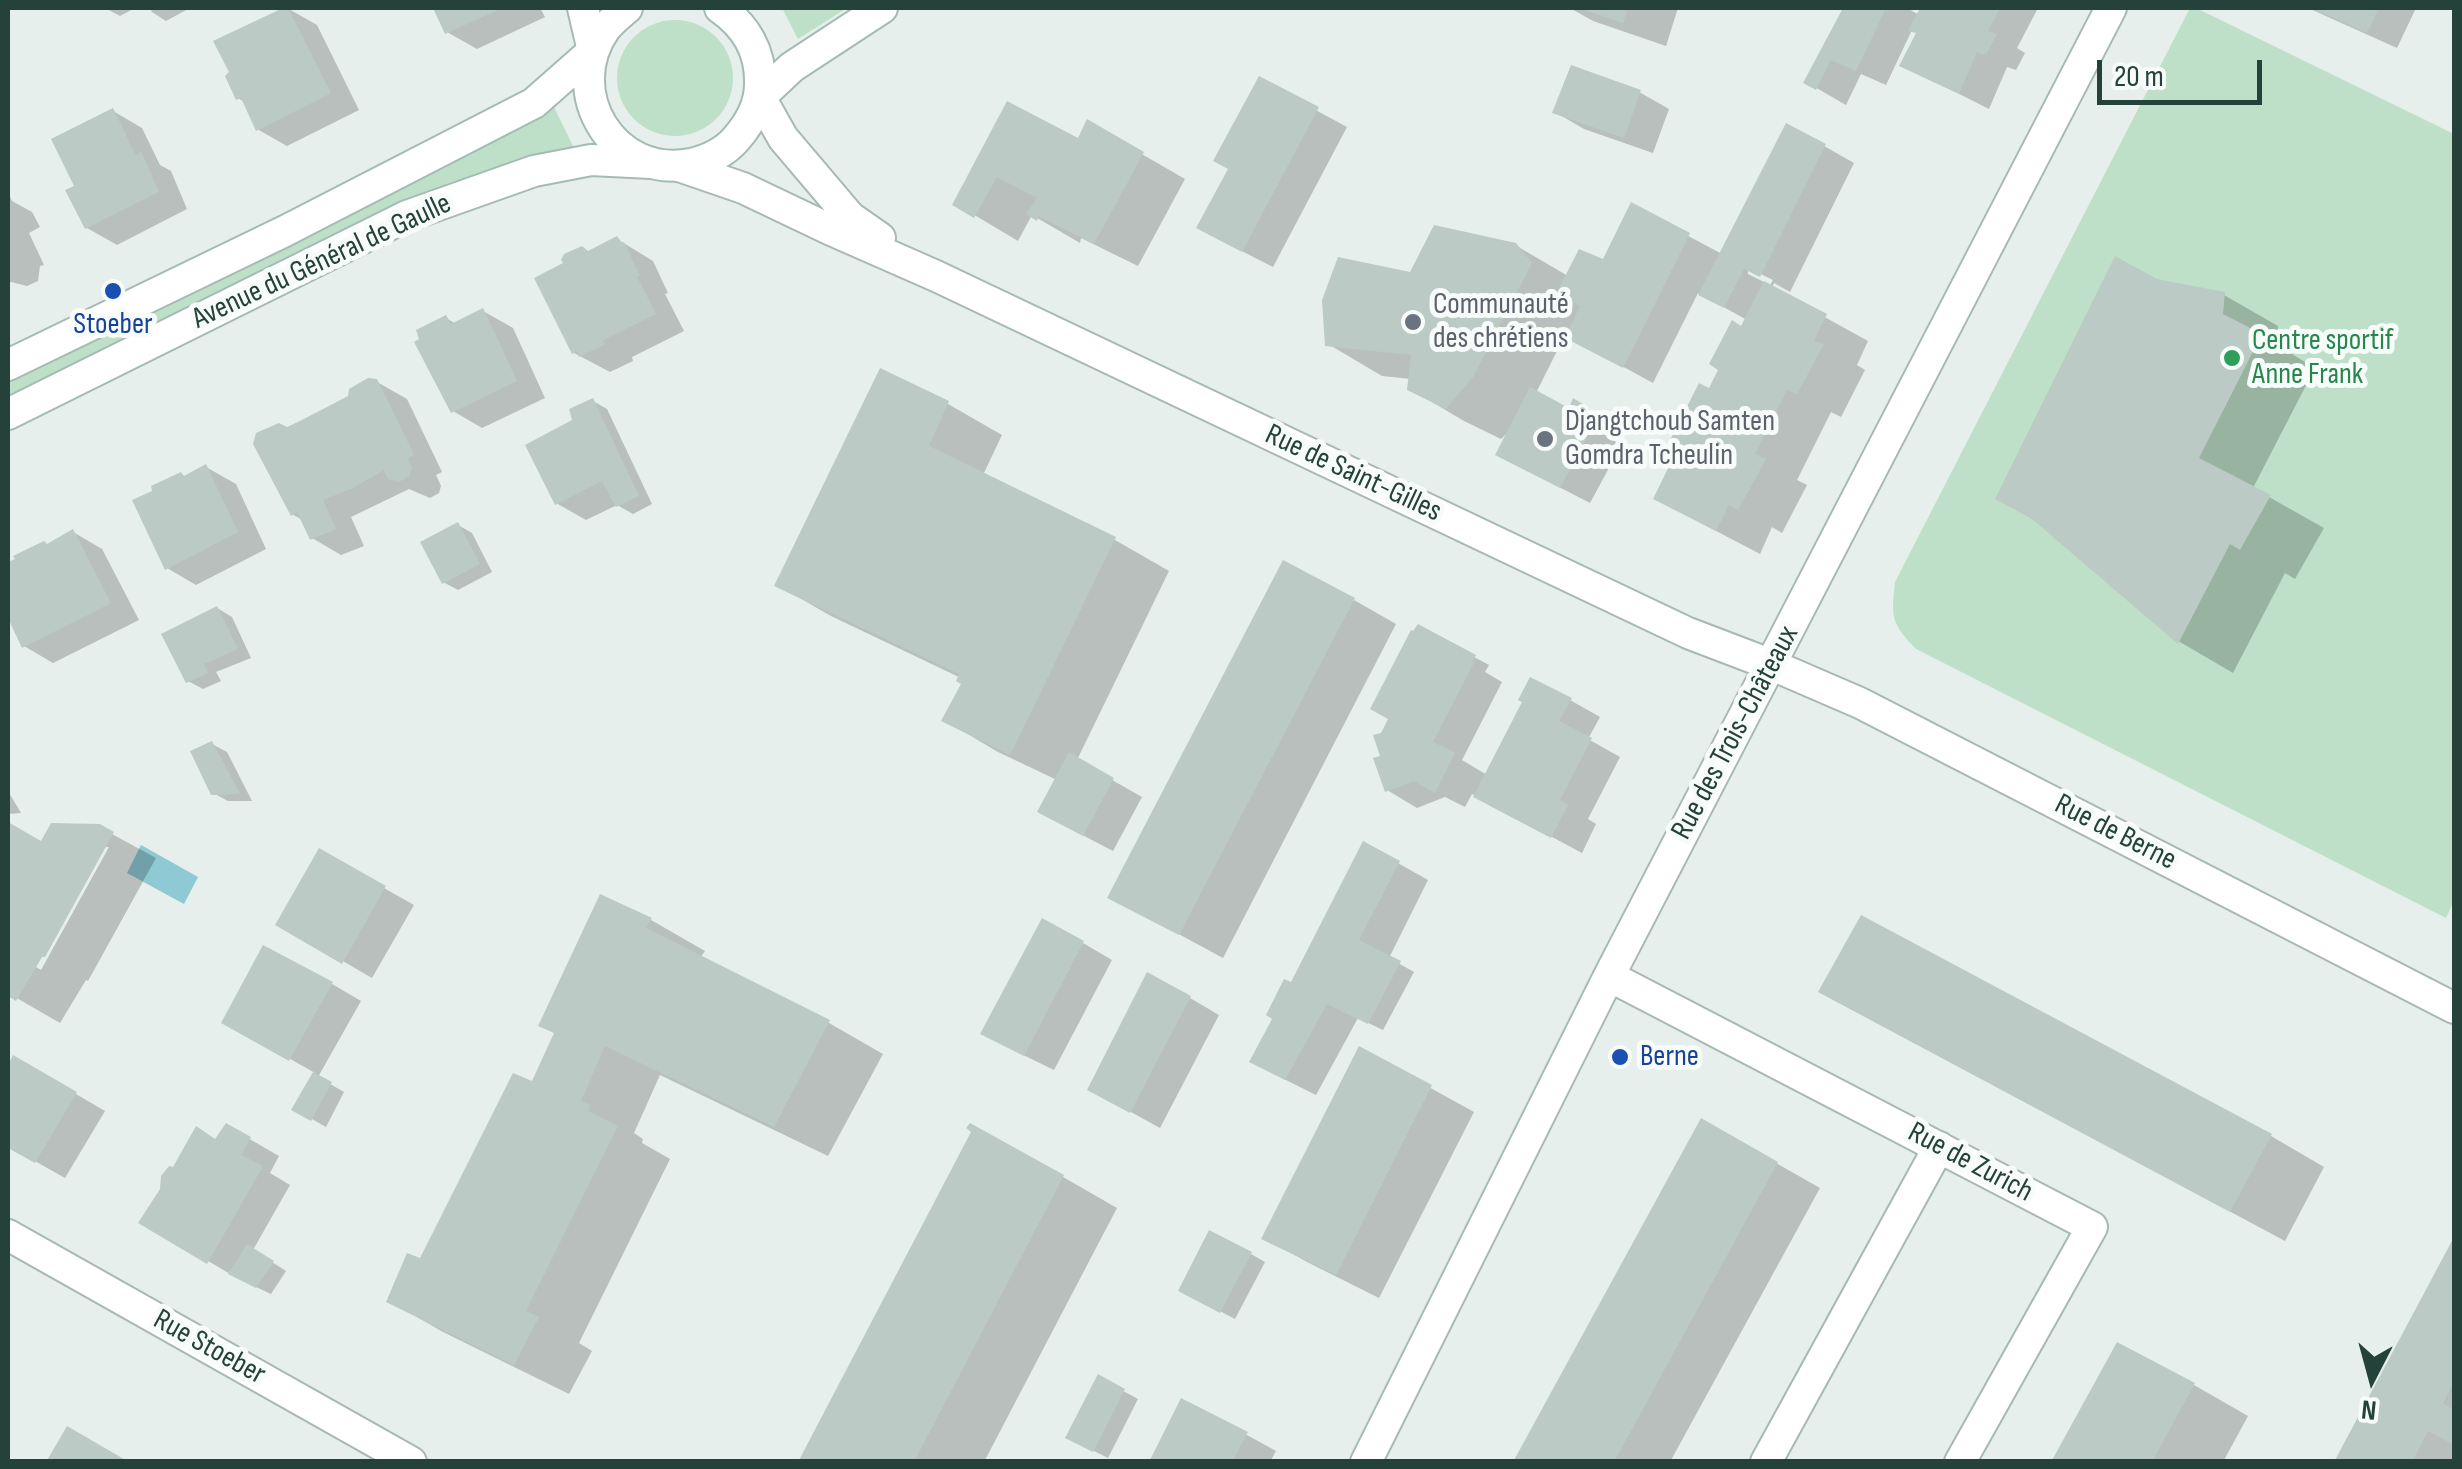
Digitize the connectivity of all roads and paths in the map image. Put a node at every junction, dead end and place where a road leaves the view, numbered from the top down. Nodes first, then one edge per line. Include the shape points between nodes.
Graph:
1 (583, 8) edge
2 (627, 8) edge
3 (720, 8) edge
4 (882, 8) edge
5 (2111, 8) edge
6 (593, 50) junction
7 (760, 97) junction
8 (665, 165) junction
9 (936, 276) junction
10 (8, 365) edge
11 (8, 414) edge
12 (1772, 664) junction
13 (1609, 976) junction
14 (2454, 1008) edge
15 (1939, 1147) junction
16 (8, 1234) edge
17 (411, 1462) edge
18 (1366, 1462) edge
19 (1766, 1462) edge
20 (1960, 1462) edge

1 - 6 street
2 - 6 street, Avenue du Général de Gaulle
3 - 7 street via 752,40
4 - 7 street via 792,67
5 - 12 street, Rue des Trois-Châteaux
6 - 8 street via 588,79 605,131 625,151
6 - 10 street, Avenue du Général de Gaulle via 534,103
7 - 8 street via 750,124 730,146 706,160
7 - 9 street, Rue de Saint-Gilles via 783,138 850,217
8 - 9 street, Rue de Saint-Gilles via 744,188
8 - 11 street, Avenue du Général de Gaulle via 591,160 534,171 407,216
9 - 12 street, Rue de Saint-Gilles via 1688,632
12 - 13 street, Rue des Trois-Châteaux
12 - 14 street, Rue de Berne
13 - 15 street, Rue de Zurich
13 - 18 street, Rue des Trois-Châteaux
15 - 19 street
15 - 20 street, Rue de Zurich via 2092,1227
16 - 17 street, Rue Stoeber

